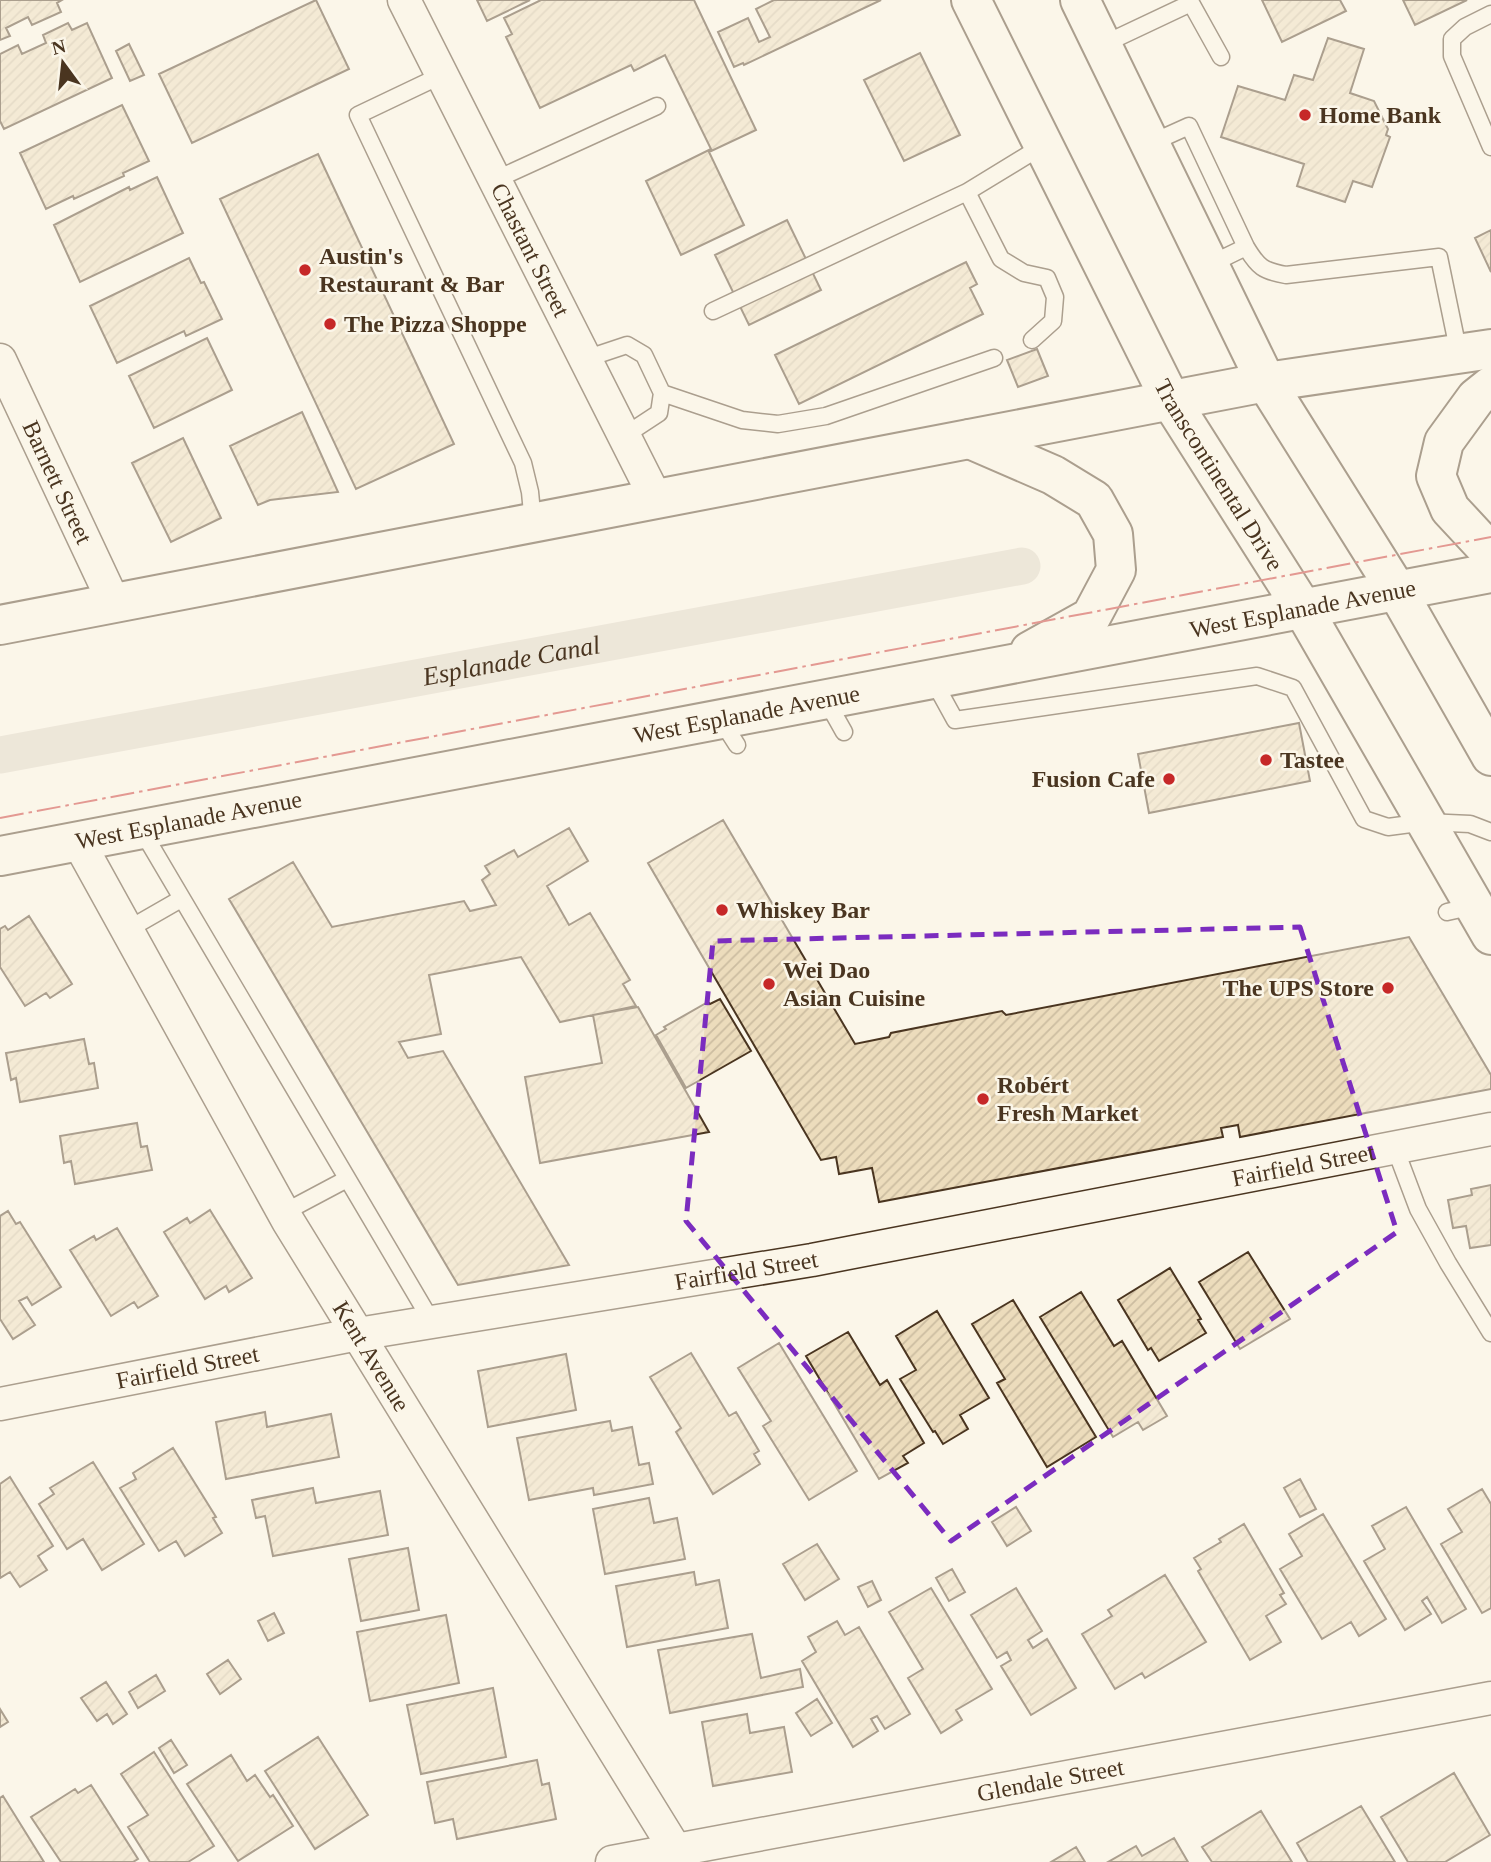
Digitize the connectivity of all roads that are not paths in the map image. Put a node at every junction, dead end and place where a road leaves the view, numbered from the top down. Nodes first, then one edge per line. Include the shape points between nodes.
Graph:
1 (404, 0) edge
2 (971, 0) edge
3 (1080, 0) edge
4 (1491, 14) edge
5 (1101, 45) junction
6 (1221, 57) dead end
7 (442, 75) junction
8 (657, 106) dead end
9 (1149, 144) junction
10 (1044, 145) junction
11 (1491, 147) edge
12 (495, 180) junction
13 (967, 192) junction
14 (1245, 247) junction
15 (1209, 265) junction
16 (713, 311) dead end
17 (1032, 340) dead end
18 (1475, 351) edge
19 (994, 358) dead end
20 (585, 359) junction
21 (0, 360) edge
22 (1266, 382) junction
23 (1491, 386) edge
24 (662, 393) junction
25 (1171, 401) junction
26 (624, 436) junction
27 (970, 439) junction
28 (656, 499) junction
29 (533, 523) junction
30 (1491, 553) edge
31 (1491, 573) edge
32 (1397, 591) junction
33 (114, 603) junction
34 (1303, 609) junction
35 (0, 625) edge
36 (1001, 667) junction
37 (933, 680) junction
38 (1491, 755) edge
39 (1426, 822) junction
40 (141, 830) junction
41 (1491, 832) edge
42 (78, 841) junction
43 (0, 856) edge
44 (181, 899) junction
45 (1477, 920) edge
46 (127, 930) junction
47 (1491, 1129) edge
48 (1395, 1148) junction
49 (347, 1179) junction
50 (283, 1213) junction
51 (432, 1322) junction
52 (1491, 1333) edge
53 (358, 1334) junction
54 (0, 1404) edge
55 (1491, 1698) edge
56 (679, 1855) edge
57 (612, 1862) edge

1 - 7 street, Chastant Street
2 - 10 main road, Transcontinental Drive
3 - 5 main road
4 - 11 lane via 1452,39 1452,56
5 - 6 lane via 1192,3
5 - 9 main road
7 - 12 street, Chastant Street
7 - 29 lane via 358,115 523,463
8 - 12 lane
9 - 14 lane via 1189,126
9 - 15 main road
10 - 13 lane
10 - 25 main road, Transcontinental Drive
12 - 20 street, Chastant Street
13 - 16 lane
13 - 17 lane via 1001,260 1024,273 1046,278 1055,297 1053,321
14 - 15 lane
14 - 18 lane via 1268,272 1286,275 1439,257
15 - 22 main road
18 - 22 main road
19 - 24 lane via 826,416 778,424 742,420
20 - 24 lane via 627,345 644,355
20 - 26 street, Chastant Street
21 - 33 street, Barnett Street
22 - 25 main road
22 - 32 main road
23 - 30 main road via 1476,398 1444,442 1436,476 1450,509
24 - 26 lane via 659,413
25 - 27 main road
25 - 34 main road, Transcontinental Drive
26 - 28 street, Chastant Street
27 - 28 main road
27 - 36 main road via 1054,475 1094,500 1113,534 1116,570 1091,617
28 - 29 main road
29 - 33 main road
31 - 32 main road, West Esplanade Avenue
32 - 34 main road, West Esplanade Avenue
32 - 38 main road
33 - 35 main road
34 - 36 main road, West Esplanade Avenue
34 - 39 main road, Transcontinental Drive
36 - 37 main road, West Esplanade Avenue
37 - 39 lane via 955,720 1257,676 1293,688 1364,820 1388,827
37 - 40 main road, West Esplanade Avenue via 835,716
39 - 41 lane via 1470,824
39 - 45 main road, Transcontinental Drive
40 - 42 main road, West Esplanade Avenue
40 - 44 lane
42 - 43 main road, West Esplanade Avenue
42 - 46 street, Kent Avenue
44 - 46 lane
44 - 49 lane
46 - 50 street, Kent Avenue
47 - 48 street, Fairfield Street
48 - 51 street, Fairfield Street via 812,1260
48 - 52 lane via 1418,1209
49 - 50 lane
49 - 51 lane
50 - 53 street, Kent Avenue
51 - 53 street, Fairfield Street
53 - 54 street, Fairfield Street
53 - 56 street, Kent Avenue
55 - 56 street, Glendale Street
56 - 57 street, Glendale Street

